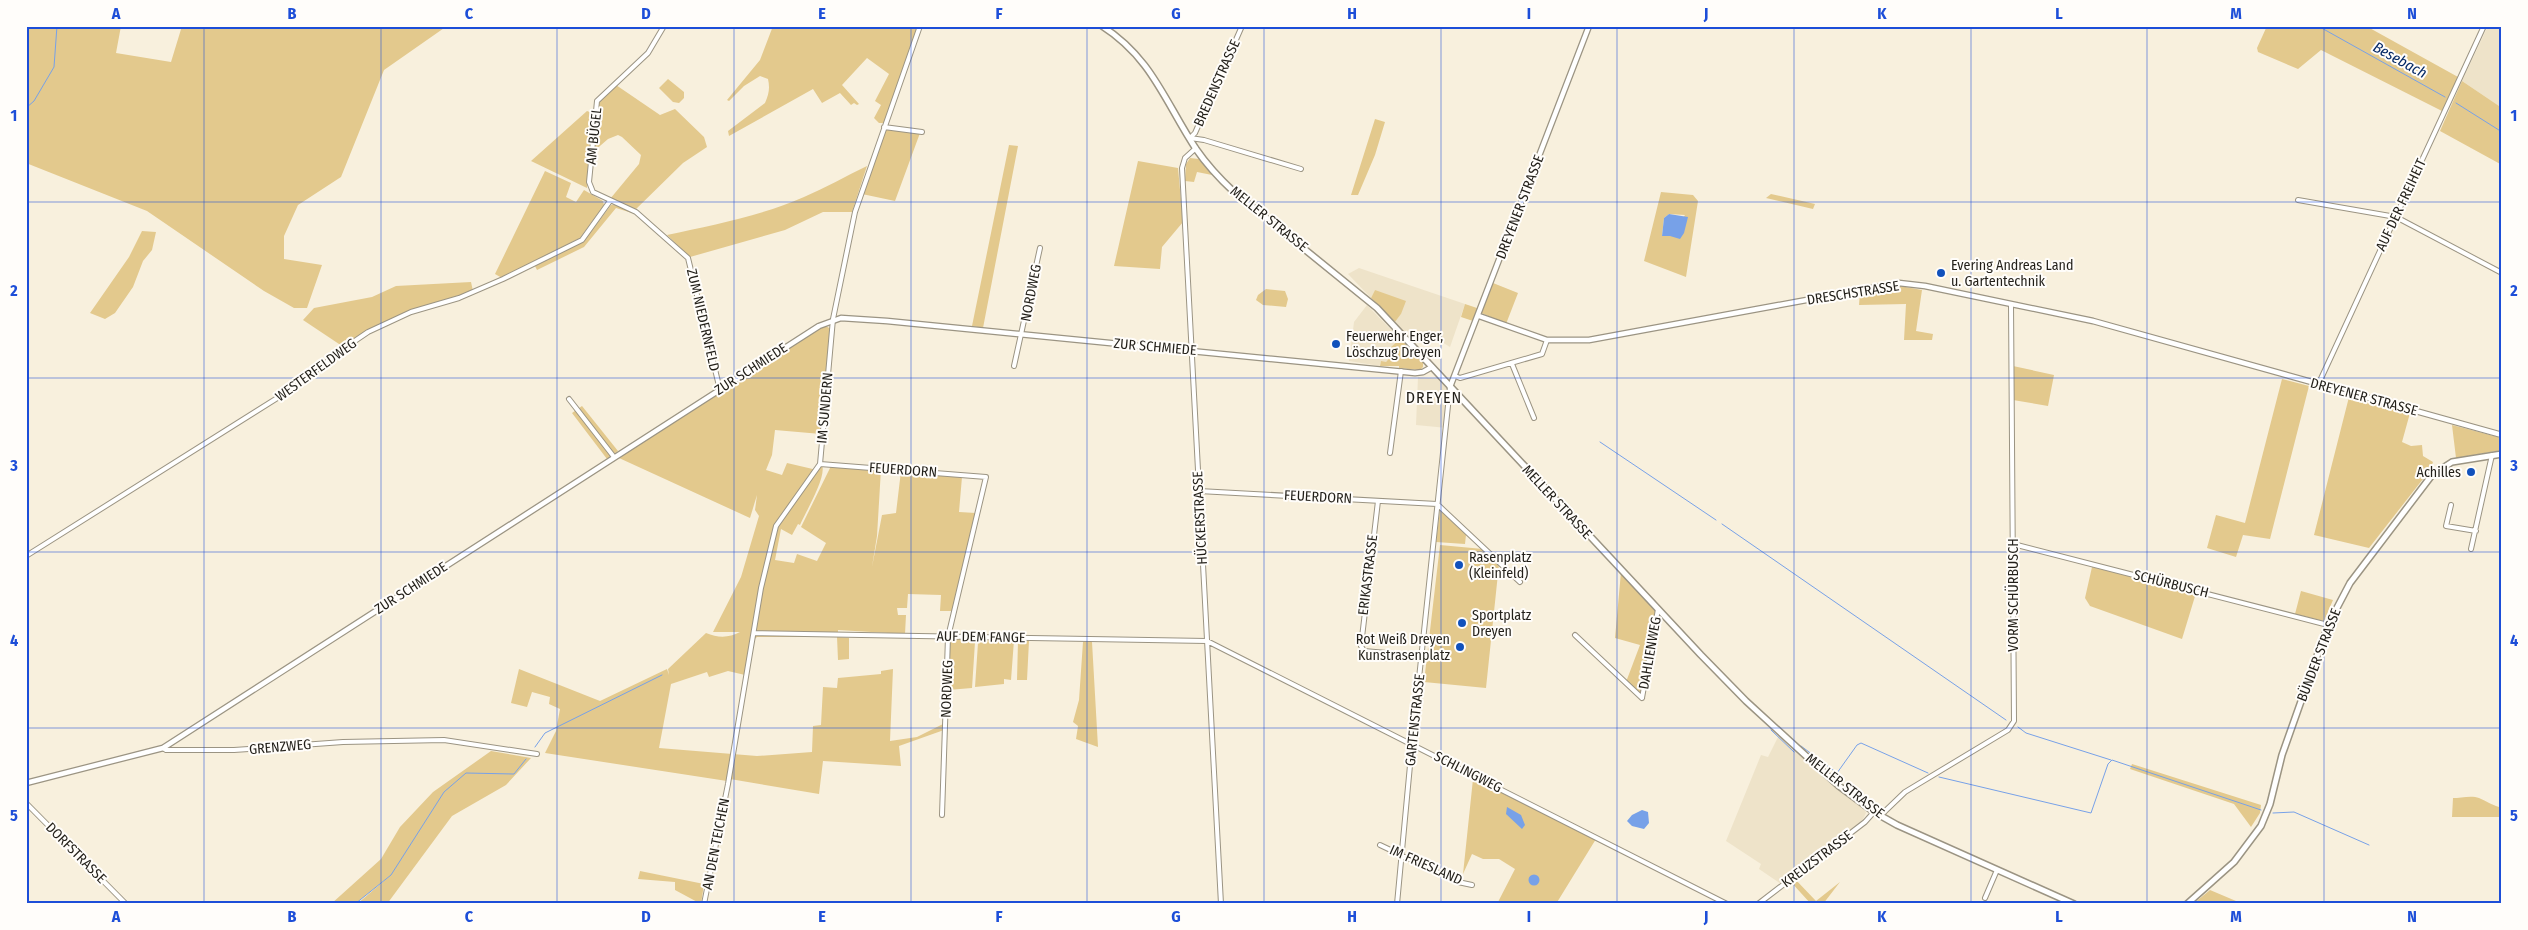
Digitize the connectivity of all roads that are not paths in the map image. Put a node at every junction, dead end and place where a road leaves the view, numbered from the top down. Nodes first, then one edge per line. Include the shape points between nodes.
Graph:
1 (664, 26) edge
2 (920, 26) edge
3 (1102, 26) edge
4 (1242, 26) edge
5 (1589, 26) edge
6 (2484, 26) edge
7 (884, 127) junction
8 (922, 132) dead end
9 (1190, 138) junction
10 (1196, 148) junction
11 (1301, 169) dead end
12 (2298, 200) dead end
13 (610, 201) junction
14 (2396, 217) junction
15 (1040, 248) dead end
16 (2502, 274) edge
17 (2011, 304) junction
18 (1479, 316) junction
19 (833, 319) junction
20 (1023, 335) junction
21 (1547, 340) junction
22 (1192, 350) junction
23 (2226, 359) joint
24 (1512, 364) junction
25 (1014, 366) dead end
26 (1432, 367) junction
27 (1400, 371) junction
28 (1455, 376) junction
29 (2318, 385) junction
30 (1450, 387) junction
31 (720, 390) junction
32 (569, 399) dead end
33 (1534, 418) dead end
34 (2502, 435) edge
35 (1390, 453) dead end
36 (2502, 454) edge
37 (2492, 455) junction
38 (614, 457) junction
39 (820, 464) junction
40 (986, 478) joint
41 (1199, 491) junction
42 (1378, 501) junction
43 (1437, 504) junction
44 (2451, 505) dead end
45 (2476, 532) junction
46 (2013, 544) junction
47 (2471, 549) dead end
48 (26, 556) edge
49 (1520, 582) dead end
50 (1658, 609) junction
51 (2328, 625) junction
52 (754, 633) junction
53 (1576, 635) dead end
54 (948, 636) junction
55 (1207, 642) junction
56 (1421, 656) junction
57 (1412, 744) junction
58 (163, 748) junction
59 (537, 754) dead end
60 (26, 783) edge
61 (728, 785) joint
62 (26, 803) edge
63 (1874, 812) junction
64 (942, 815) dead end
65 (1880, 816) junction
66 (1380, 845) dead end
67 (1402, 854) junction
68 (1997, 870) junction
69 (1472, 885) dead end
70 (1985, 898) dead end
71 (126, 904) edge
72 (704, 904) edge
73 (1222, 904) edge
74 (1397, 904) edge
75 (1727, 904) edge
76 (1758, 904) edge
77 (2074, 904) edge
78 (2187, 904) edge

1 - 13 street, AM BÜGEL via 648,53 597,101 589,182 593,192
2 - 7 street, IM SUNDERN
3 - 9 main road, MELLER STRASSE via 1125,42 1148,67
4 - 9 street, BREDENSTRASSE via 1196,133
5 - 18 street, DREYENER STRASSE
6 - 14 street, AUF DER FREIHEIT
7 - 8 street
7 - 19 street, IM SUNDERN via 855,212
9 - 10 main road, MELLER STRASSE
9 - 11 street
10 - 22 street, HÜCKERSTRASSE via 1185,158 1182,168
10 - 26 main road, MELLER STRASSE via 1214,173 1234,192 1377,308
12 - 14 street
13 - 31 street, ZUM NIEDERNFELD via 636,212 688,258
13 - 48 street, WESTERFELDWEG via 582,240 486,287 411,312 368,332 298,385
14 - 16 street
14 - 29 street, AUF DER FREIHEIT
15 - 20 street, NORDWEG
17 - 21 street, DRESCHSTRASSE via 1898,283 1588,340
17 - 23 street, DRESCHSTRASSE via 2093,321
17 - 46 street, VORM SCHÜRBUSCH
18 - 21 street, DRESCHSTRASSE
18 - 28 street, DREYENER STRASSE
19 - 20 street, ZUR SCHMIEDE via 887,321
19 - 31 street, ZUR SCHMIEDE
19 - 39 street, IM SUNDERN
20 - 22 street, ZUR SCHMIEDE
20 - 25 street, NORDWEG
21 - 24 street via 1542,354
22 - 27 street, ZUR SCHMIEDE
22 - 41 street, HÜCKERSTRASSE
23 - 29 street, DREYENER STRASSE
24 - 28 street via 1460,378
24 - 33 street
26 - 27 street, ZUR SCHMIEDE via 1419,373
26 - 30 main road, MELLER STRASSE
27 - 35 street
28 - 30 street, DREYENER STRASSE
29 - 34 street, DREYENER STRASSE
30 - 43 street, GARTENSTRASSE
30 - 50 main road, MELLER STRASSE
31 - 38 street, ZUR SCHMIEDE
32 - 38 street
36 - 37 main road, BÜNDER STRASSE
37 - 45 street
37 - 51 main road, BÜNDER STRASSE via 2452,462 2432,474 2350,582
38 - 58 street, ZUR SCHMIEDE
39 - 40 street, FEUERDORN
39 - 52 street, IM SUNDERN via 776,526
40 - 54 street, NORDWEG
41 - 42 street, FEUERDORN
41 - 55 street, HÜCKERSTRASSE
42 - 43 street, FEUERDORN
42 - 56 street, ERIKASTRASSE via 1361,646 1364,651
43 - 49 street
43 - 56 street, GARTENSTRASSE
44 - 45 street via 2446,526
45 - 47 street
46 - 51 street, SCHÜRBUSCH
46 - 65 street, VORM SCHÜRBUSCH via 2012,725 1905,792
50 - 53 street, DAHLIENWEG via 1642,698
50 - 63 main road, MELLER STRASSE via 1746,701 1827,775
51 - 78 main road, BÜNDER STRASSE via 2261,826 2234,862
52 - 54 street, AUF DEM FANGE
52 - 61 street, IM SUNDERN
54 - 55 street, AUF DEM FANGE
54 - 64 street, NORDWEG
55 - 57 street, SCHLINGWEG
55 - 73 street, HÜCKERSTRASSE
56 - 57 street, GARTENSTRASSE
57 - 67 street, GARTENSTRASSE
57 - 75 street, SCHLINGWEG
58 - 59 street, GRENZWEG via 234,750 343,742 444,740
58 - 60 street, GRENZWEG
61 - 72 street, AN DEN TEICHEN
62 - 71 street, DORFSTRASSE
63 - 65 main road, MELLER STRASSE
63 - 76 street, KREUZSTRASSE
65 - 68 main road, MELLER STRASSE
66 - 67 street, IM FRIESLAND
67 - 69 street, IM FRIESLAND via 1458,882
67 - 74 street, GARTENSTRASSE
68 - 70 street
68 - 77 main road, MELLER STRASSE

